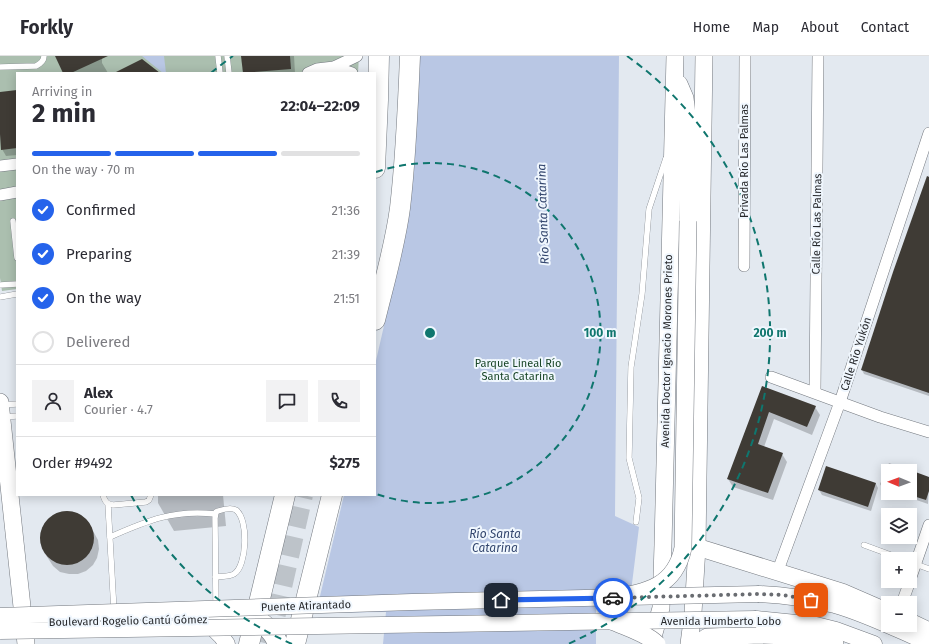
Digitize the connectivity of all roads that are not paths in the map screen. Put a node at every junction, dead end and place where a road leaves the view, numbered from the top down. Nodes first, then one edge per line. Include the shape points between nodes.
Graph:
1 (44, 56) edge
2 (218, 56) edge
3 (227, 56) edge
4 (357, 56) edge
5 (379, 56) edge
6 (410, 56) edge
7 (675, 56) edge
8 (704, 56) edge
9 (745, 56) edge
10 (818, 56) edge
11 (0, 67) edge
12 (334, 67) junction
13 (220, 72) edge
14 (228, 72) edge
15 (311, 72) edge
16 (349, 72) edge
17 (675, 75) junction
18 (377, 98) edge
19 (376, 133) edge
20 (929, 134) edge
21 (673, 137) junction
22 (16, 164) edge
23 (0, 166) edge
24 (16, 192) edge
25 (0, 195) edge
26 (13, 221) dead end
27 (16, 249) edge
28 (744, 266) dead end
29 (16, 284) edge
30 (0, 286) edge
31 (16, 294) edge
32 (0, 297) edge
33 (376, 316) edge
34 (771, 377) dead end
35 (815, 392) junction
36 (840, 402) junction
37 (16, 404) edge
38 (5, 410) edge
39 (929, 432) edge
40 (104, 496) edge
41 (151, 496) edge
42 (285, 496) edge
43 (319, 496) edge
44 (332, 496) edge
45 (108, 504) junction
46 (215, 514) junction
47 (636, 522) dead end
48 (929, 525) edge
49 (110, 537) junction
50 (864, 545) dead end
51 (697, 547) junction
52 (883, 552) edge
53 (917, 554) edge
54 (917, 564) edge
55 (929, 569) edge
56 (777, 572) junction
57 (215, 576) junction
58 (262, 587) junction
59 (612, 598) junction
60 (292, 601) junction
61 (881, 609) edge
62 (0, 616) edge
63 (255, 618) junction
64 (210, 619) junction
65 (881, 619) edge
66 (612, 621) junction
67 (114, 622) junction
68 (0, 624) edge
69 (24, 624) junction
70 (917, 629) edge
71 (0, 630) edge
72 (929, 631) edge
73 (913, 632) edge
74 (929, 643) edge
75 (26, 644) edge
76 (227, 644) edge
77 (249, 644) edge
78 (278, 644) edge
79 (295, 644) edge
80 (651, 644) edge
81 (657, 644) edge
82 (689, 644) edge
83 (698, 644) edge
84 (835, 644) edge
85 (874, 644) edge

1 - 11 lane via 41,63 36,66
2 - 13 lane
3 - 14 lane
4 - 12 street
5 - 18 highway
6 - 33 highway via 400,209
7 - 17 main road, Avenida Doctor Ignacio Morones Prieto
8 - 51 main road
9 - 28 street, Privada Río Las Palmas
10 - 35 street, Calle Río Las Palmas
12 - 15 street
12 - 16 street
17 - 21 main road, Avenida Doctor Ignacio Morones Prieto
17 - 59 main road, bridge via 685,98 687,115 683,548 676,568 664,582 631,595
18 - 19 highway
20 - 36 street, Calle Río Yukón
21 - 47 lane via 649,209 642,294 631,367 629,458 639,498
21 - 80 main road, Avenida Doctor Ignacio Morones Prieto via 661,608
22 - 23 street
24 - 25 street
26 - 27 lane
29 - 30 lane
31 - 32 lane
34 - 35 street
35 - 36 street
36 - 39 street
36 - 56 street, Calle Río Yukón
37 - 38 lane
38 - 69 main road
40 - 45 lane
41 - 45 lane via 146,502
42 - 58 highway
43 - 60 highway
44 - 79 highway
45 - 49 lane
46 - 49 lane via 174,514 141,523
46 - 57 lane
46 - 57 lane via 218,510 226,509 238,512 244,533 244,551 237,572 232,576
48 - 53 street
49 - 67 lane
50 - 52 lane
51 - 56 main road
51 - 82 main road
54 - 55 lane
56 - 61 main road via 842,592
57 - 64 lane
58 - 60 highway via 264,596 271,604 284,605
58 - 63 highway
59 - 62 main road, Puente Atirantado, bridge
59 - 65 main road, bridge via 783,595 836,606
60 - 63 highway via 273,615
63 - 64 main road, Boulevard Rogelio Cantú Gómez
63 - 77 highway
63 - 78 highway via 275,636
64 - 67 main road, Boulevard Rogelio Cantú Gómez
64 - 76 main road
66 - 71 main road, Puente Atirantado, bridge
66 - 81 main road, bridge via 646,636
66 - 85 main road, Avenida Humberto Lobo, bridge via 787,621 836,630
67 - 69 main road, Boulevard Rogelio Cantú Gómez
68 - 69 main road, Boulevard Rogelio Cantú Gómez
69 - 75 main road
70 - 72 main road
73 - 74 main road
83 - 84 main road via 707,637 760,634

